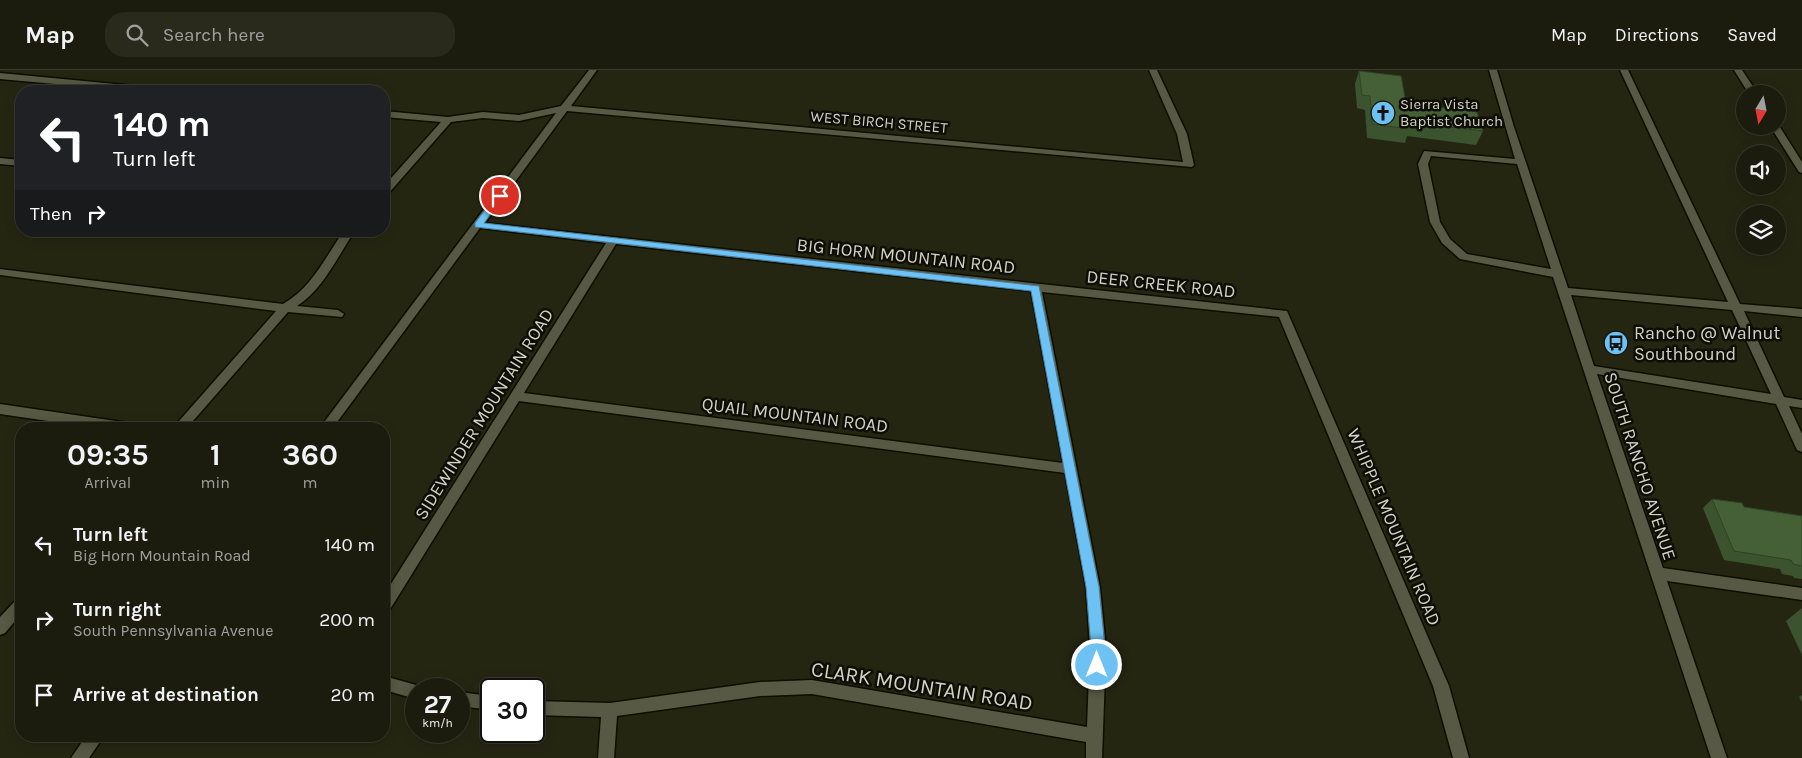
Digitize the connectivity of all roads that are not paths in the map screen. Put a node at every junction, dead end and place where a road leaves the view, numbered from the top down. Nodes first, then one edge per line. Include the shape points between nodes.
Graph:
1 (593, 70) edge
2 (1153, 70) edge
3 (1493, 70) edge
4 (1624, 70) edge
5 (1738, 70) edge
6 (0, 76) edge
7 (94, 85) edge
8 (1748, 85) edge
9 (566, 108) junction
10 (390, 115) edge
11 (448, 120) junction
12 (1780, 135) edge
13 (0, 161) edge
14 (15, 162) edge
15 (1521, 162) junction
16 (1802, 170) edge
17 (390, 185) edge
18 (478, 225) junction
19 (345, 237) edge
20 (613, 240) junction
21 (0, 272) edge
22 (1558, 274) junction
23 (1036, 288) junction
24 (1564, 291) junction
25 (1735, 307) junction
26 (285, 308) junction
27 (1802, 313) edge
28 (338, 314) dead end
29 (1283, 314) joint
30 (1590, 369) junction
31 (516, 396) junction
32 (1780, 400) junction
33 (1802, 404) edge
34 (0, 409) edge
35 (88, 422) edge
36 (184, 422) edge
37 (330, 422) edge
38 (1802, 447) edge
39 (1070, 469) junction
40 (1656, 573) junction
41 (1802, 594) edge
42 (390, 597) edge
43 (15, 611) edge
44 (0, 628) edge
45 (390, 686) edge
46 (405, 689) edge
47 (545, 708) edge
48 (610, 710) junction
49 (1095, 736) junction
50 (91, 742) edge
51 (79, 758) edge
52 (606, 758) edge
53 (1094, 758) edge
54 (1461, 758) edge
55 (1719, 758) edge

1 - 9 street
2 - 9 street, WEST BIRCH STREET via 1182,134 1189,165
3 - 15 street, SOUTH RANCHO AVENUE
4 - 25 street
5 - 8 street
6 - 7 street
9 - 11 street, WEST BIRCH STREET via 519,118 483,115
9 - 18 street
10 - 11 street, WEST BIRCH STREET
11 - 17 street
12 - 16 street
13 - 14 street
15 - 22 street, SOUTH RANCHO AVENUE
15 - 22 street via 1426,153 1423,164 1435,222 1446,242 1464,257
18 - 20 street, BIG HORN MOUNTAIN ROAD
18 - 37 street
19 - 26 street via 321,276 303,297
20 - 23 street, BIG HORN MOUNTAIN ROAD
20 - 31 street, SIDEWINDER MOUNTAIN ROAD
21 - 26 street
22 - 24 street, SOUTH RANCHO AVENUE
23 - 29 street, DEER CREEK ROAD
23 - 39 street, BIG HORN MOUNTAIN ROAD
24 - 25 street
24 - 30 street, SOUTH RANCHO AVENUE
25 - 27 street
25 - 32 street
26 - 28 street
26 - 36 street
29 - 54 street, WHIPPLE MOUNTAIN ROAD via 1441,686
30 - 32 street
30 - 40 street, SOUTH RANCHO AVENUE
31 - 39 street, QUAIL MOUNTAIN ROAD
31 - 42 street, SIDEWINDER MOUNTAIN ROAD
32 - 33 street
32 - 38 street
34 - 35 street
39 - 49 street, BIG HORN MOUNTAIN ROAD via 1093,587 1098,648
40 - 41 street
40 - 55 street, SOUTH RANCHO AVENUE
43 - 44 street
45 - 46 street
47 - 48 street, CLARK MOUNTAIN ROAD
48 - 49 street, CLARK MOUNTAIN ROAD via 760,689 812,687
48 - 52 street
49 - 53 street, BIG HORN MOUNTAIN ROAD
50 - 51 street

